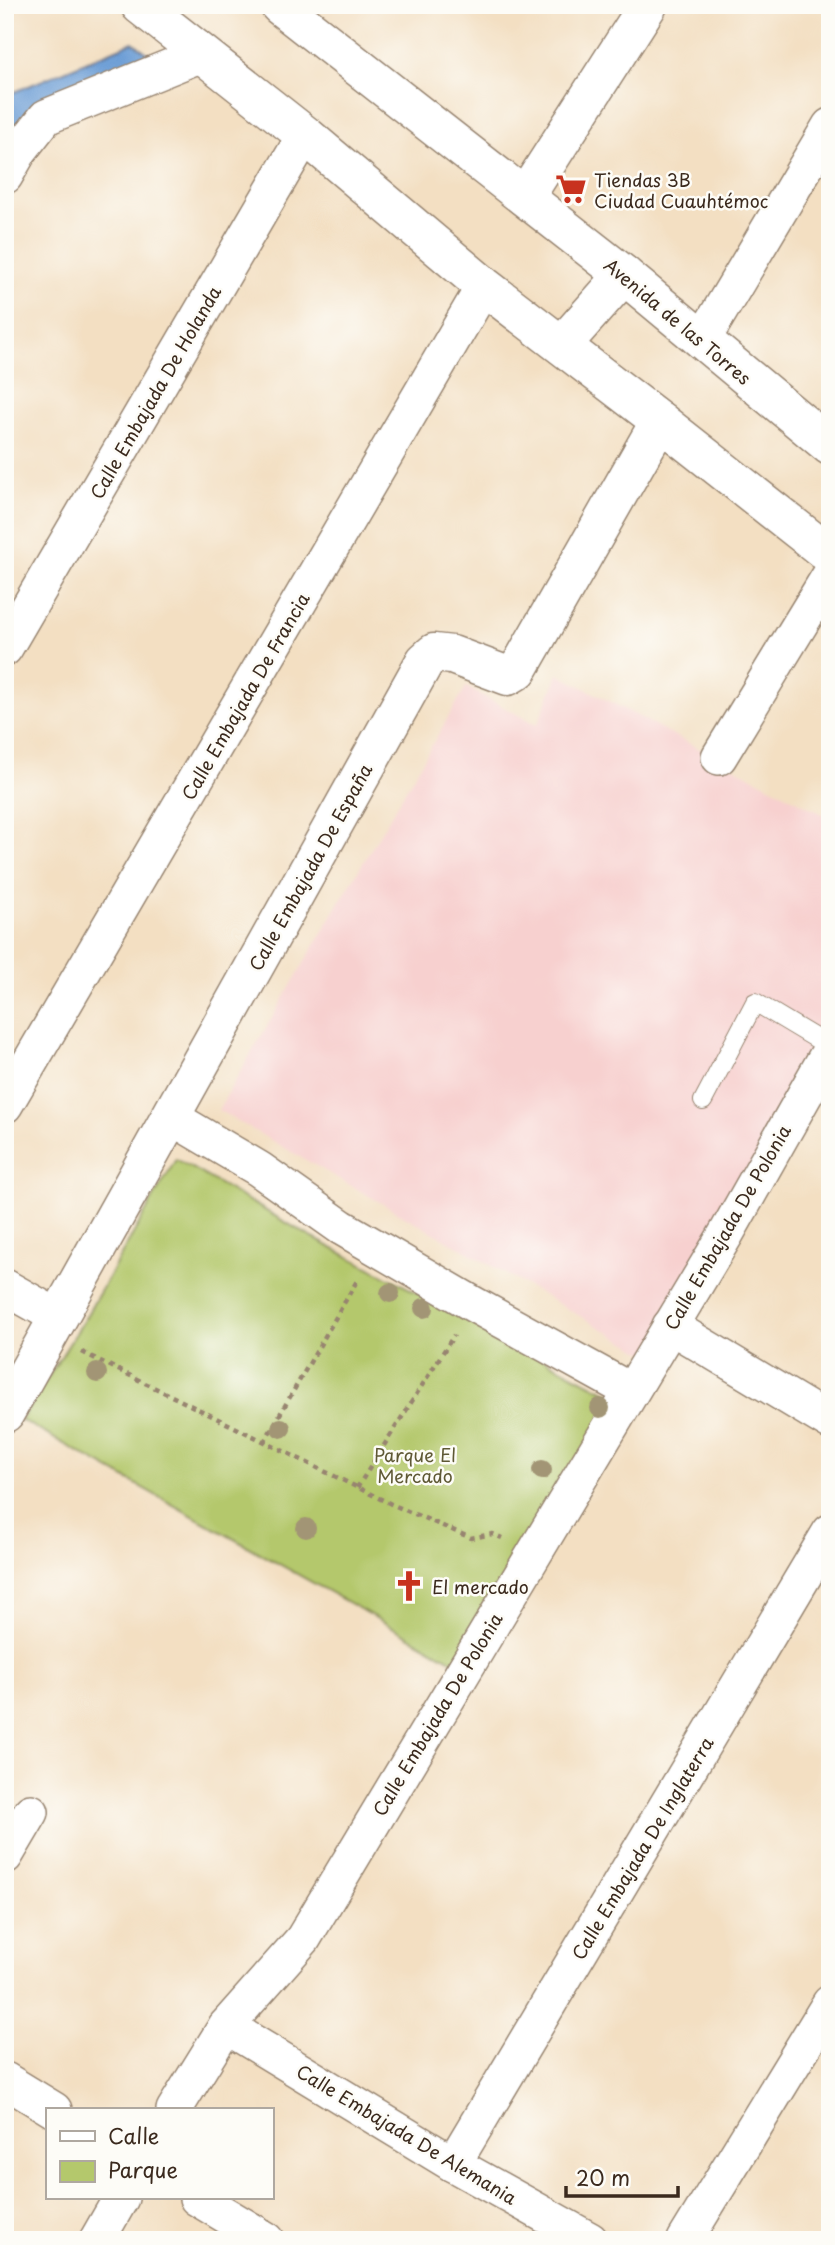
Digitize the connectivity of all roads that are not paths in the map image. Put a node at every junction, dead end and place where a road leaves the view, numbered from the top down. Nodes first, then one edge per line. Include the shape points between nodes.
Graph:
1 (140, 5) edge
2 (279, 5) edge
3 (648, 5) edge
4 (202, 54) junction
5 (830, 126) edge
6 (306, 135) junction
7 (5, 176) edge
8 (525, 197) junction
9 (624, 275) junction
10 (484, 286) junction
11 (702, 341) junction
12 (562, 345) junction
13 (660, 421) junction
14 (830, 446) edge
15 (830, 555) edge
16 (830, 575) edge
17 (5, 648) edge
18 (719, 757) dead end
19 (830, 1049) edge
20 (703, 1101) dead end
21 (5, 1105) edge
22 (171, 1117) junction
23 (5, 1287) edge
24 (53, 1326) junction
25 (670, 1326) junction
26 (631, 1391) junction
27 (5, 1413) edge
28 (830, 1422) edge
29 (830, 1532) edge
30 (31, 1812) dead end
31 (5, 1856) edge
32 (830, 2003) edge
33 (226, 2026) junction
34 (5, 2080) edge
35 (51, 2108) edge
36 (175, 2108) edge
37 (453, 2164) junction
38 (120, 2200) edge
39 (200, 2200) edge
40 (97, 2240) edge
41 (267, 2240) edge
42 (590, 2240) edge
43 (685, 2240) edge

1 - 4 main road
2 - 8 main road, Avenida de las Torres
3 - 8 main road
4 - 6 main road
4 - 7 street via 46,117
5 - 11 street
6 - 10 main road
6 - 17 street, Calle Embajada De Holanda
8 - 9 main road, Avenida de las Torres
9 - 11 main road, Avenida de las Torres
9 - 12 main road
10 - 12 main road
10 - 21 street, Calle Embajada De Francia
11 - 14 main road, Avenida de las Torres
12 - 13 main road
13 - 15 main road
13 - 22 main road, Calle Embajada De España via 518,670 508,676 434,653 425,661
16 - 18 street
19 - 20 lane via 755,1002
19 - 25 street, Calle Embajada De Polonia
22 - 24 main road, Calle Embajada De España
22 - 26 street via 259,1169 376,1248
23 - 24 street
24 - 27 main road, Calle Embajada De España
25 - 26 street, Calle Embajada De Polonia
25 - 28 street
26 - 33 street, Calle Embajada De Polonia via 303,1939
29 - 37 street, Calle Embajada De Inglaterra
30 - 31 street
32 - 43 street
33 - 36 street, Calle Embajada De Polonia
33 - 37 street, Calle Embajada De Alemania
34 - 35 street
37 - 42 street, Calle Embajada De Alemania
38 - 40 street
39 - 41 street

